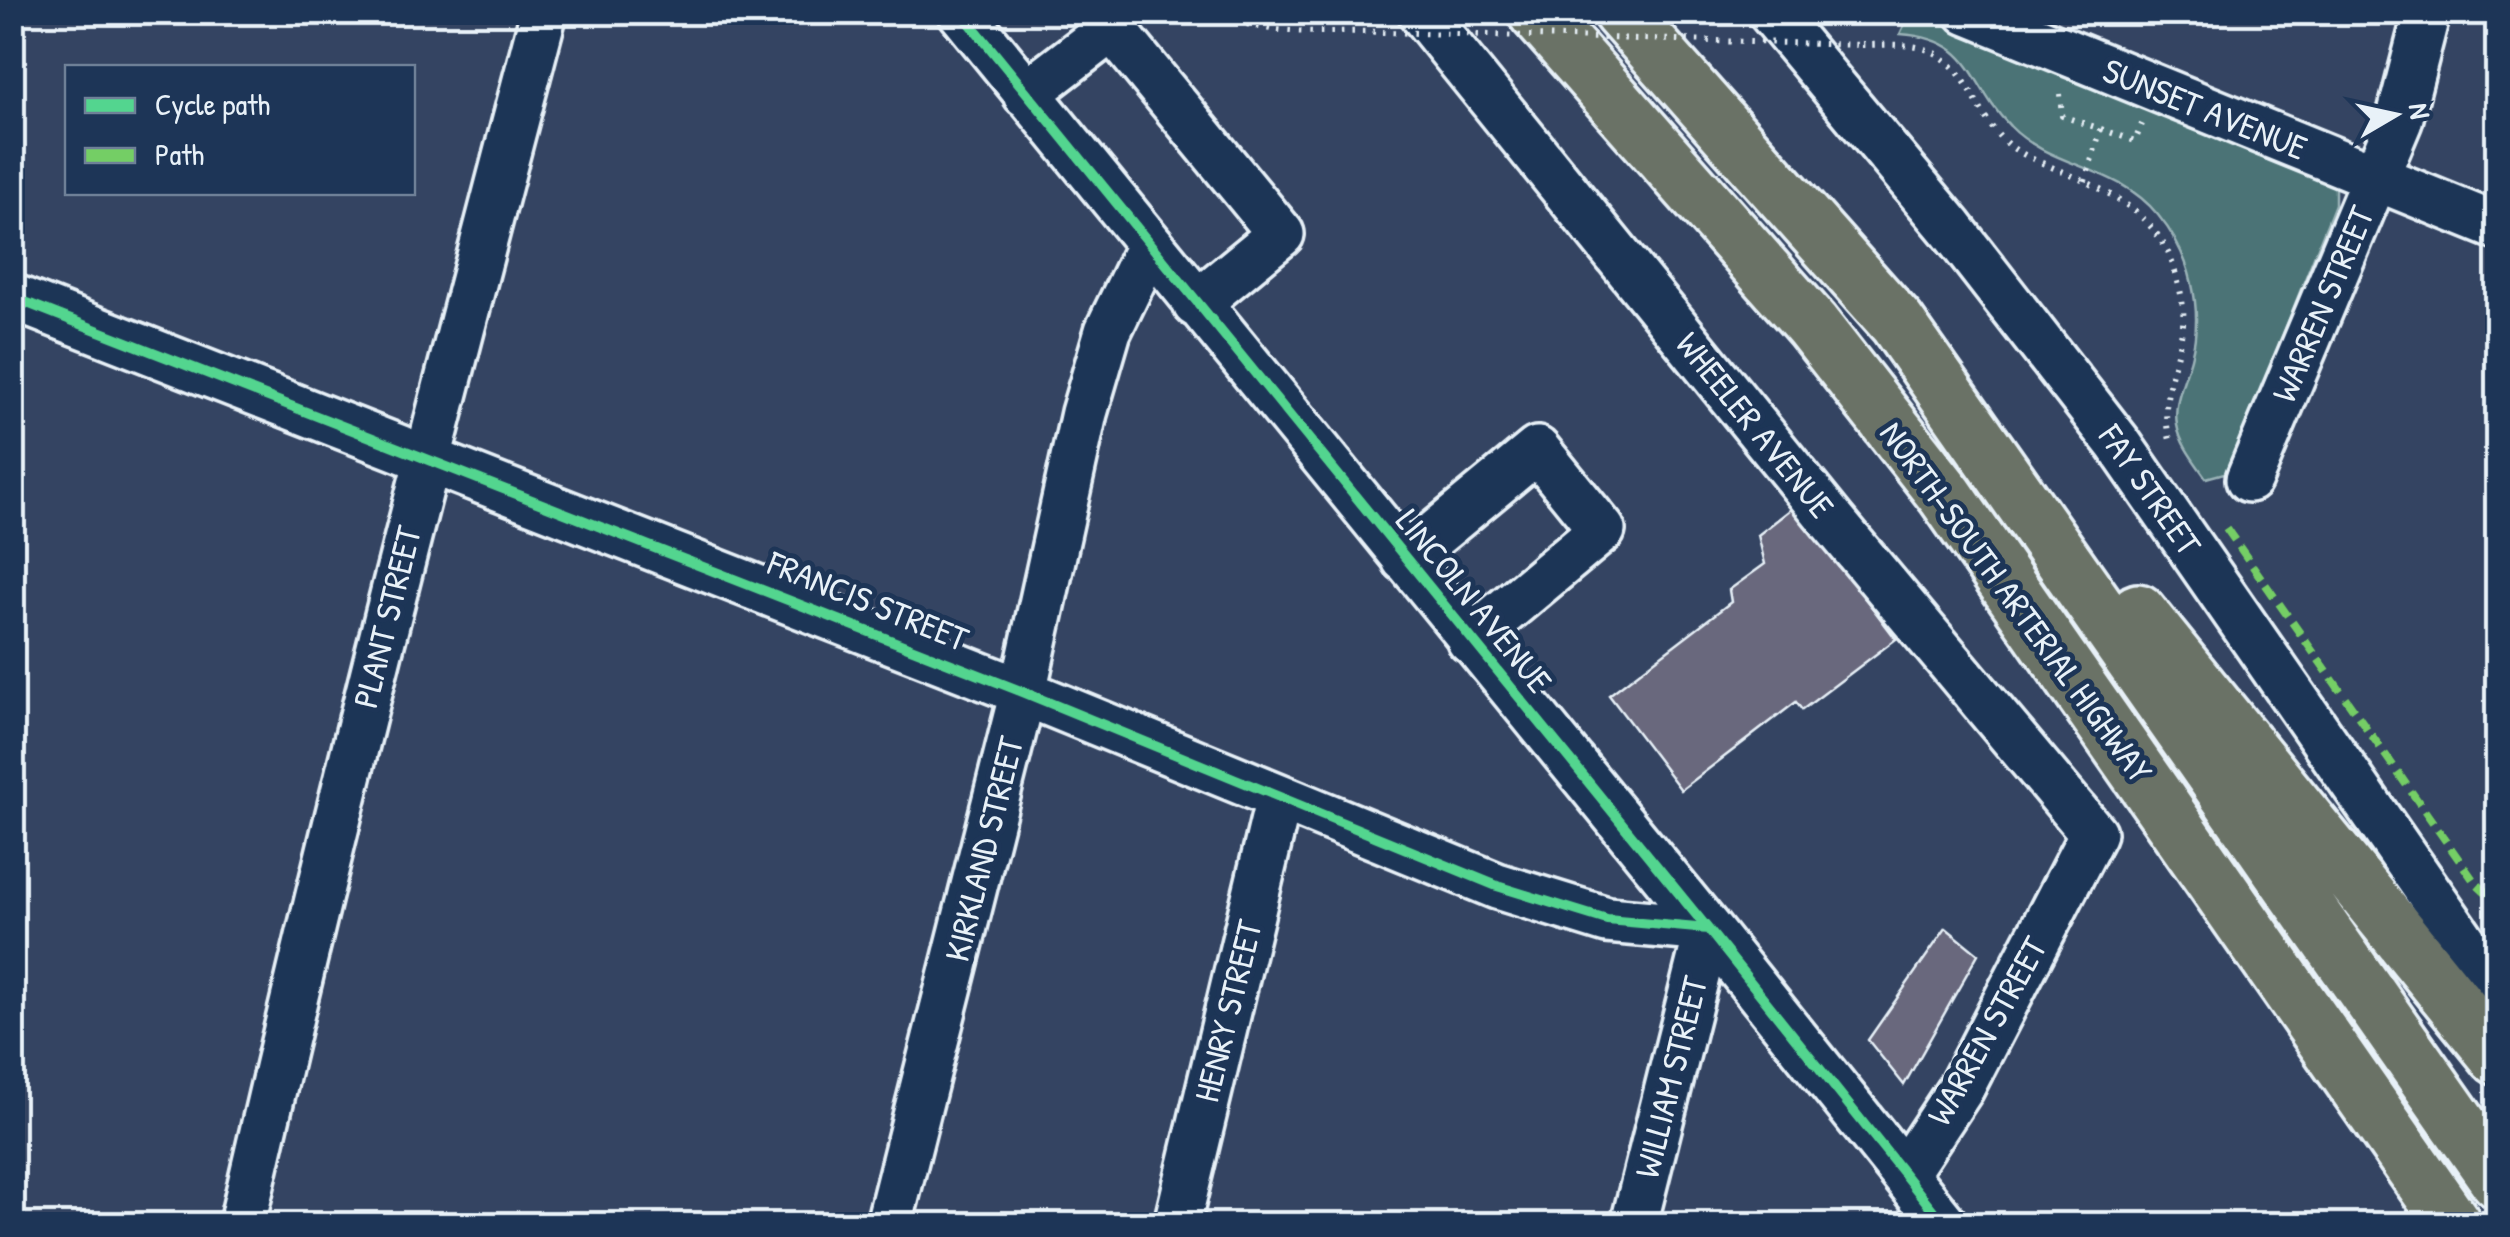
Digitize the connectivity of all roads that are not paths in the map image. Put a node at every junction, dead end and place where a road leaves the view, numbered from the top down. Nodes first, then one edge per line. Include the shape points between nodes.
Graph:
1 (544, 12) edge
2 (961, 12) edge
3 (1536, 12) edge
4 (1622, 12) edge
5 (1771, 12) edge
6 (1968, 12) edge
7 (2427, 12) edge
8 (1401, 22) edge
9 (1026, 94) junction
10 (2376, 178) junction
11 (2498, 227) edge
12 (1149, 246) junction
13 (12, 297) edge
14 (1196, 304) junction
15 (1897, 322) junction
16 (427, 457) junction
17 (2249, 479) dead end
18 (1406, 559) junction
19 (1470, 640) junction
20 (1023, 692) junction
21 (1279, 798) junction
22 (2093, 834) joint
23 (1708, 929) junction
24 (2495, 979) edge
25 (2498, 1057) edge
26 (1904, 1172) junction
27 (2498, 1180) edge
28 (242, 1224) edge
29 (889, 1224) edge
30 (1177, 1224) edge
31 (1634, 1224) edge
32 (1944, 1224) edge
33 (2452, 1224) edge

1 - 16 street, PLANT STREET
2 - 9 street, LINCOLN AVENUE
3 - 33 highway, NORTH-SOUTH ARTERIAL HIGHWAY via 1812,325 1946,496
4 - 15 highway, NORTH-SOUTH ARTERIAL HIGHWAY
5 - 24 street, FAY STREET via 2118,443
6 - 10 street, SUNSET AVENUE
7 - 10 street, WARREN STREET
8 - 22 street, WHEELER AVENUE
9 - 12 street, LINCOLN AVENUE
9 - 14 street via 1112,28 1281,234
10 - 11 street, SUNSET AVENUE
10 - 17 street, WARREN STREET
12 - 14 street, LINCOLN AVENUE
12 - 20 street, KIRKLAND STREET via 1108,331 1089,396
13 - 16 street, FRANCIS STREET
14 - 18 street, LINCOLN AVENUE
15 - 25 highway
15 - 27 highway, NORTH-SOUTH ARTERIAL HIGHWAY
16 - 20 street, FRANCIS STREET
16 - 28 street, PLANT STREET
18 - 19 street, LINCOLN AVENUE
18 - 19 street via 1538,450 1602,530
19 - 23 street, LINCOLN AVENUE
20 - 21 street, FRANCIS STREET
20 - 29 street, KIRKLAND STREET
21 - 23 street, FRANCIS STREET via 1497,886 1607,920
21 - 30 street, HENRY STREET
22 - 26 street, WARREN STREET via 1960,1088
23 - 26 street, LINCOLN AVENUE
23 - 31 street, WILLIAM STREET
26 - 32 street, LINCOLN AVENUE

